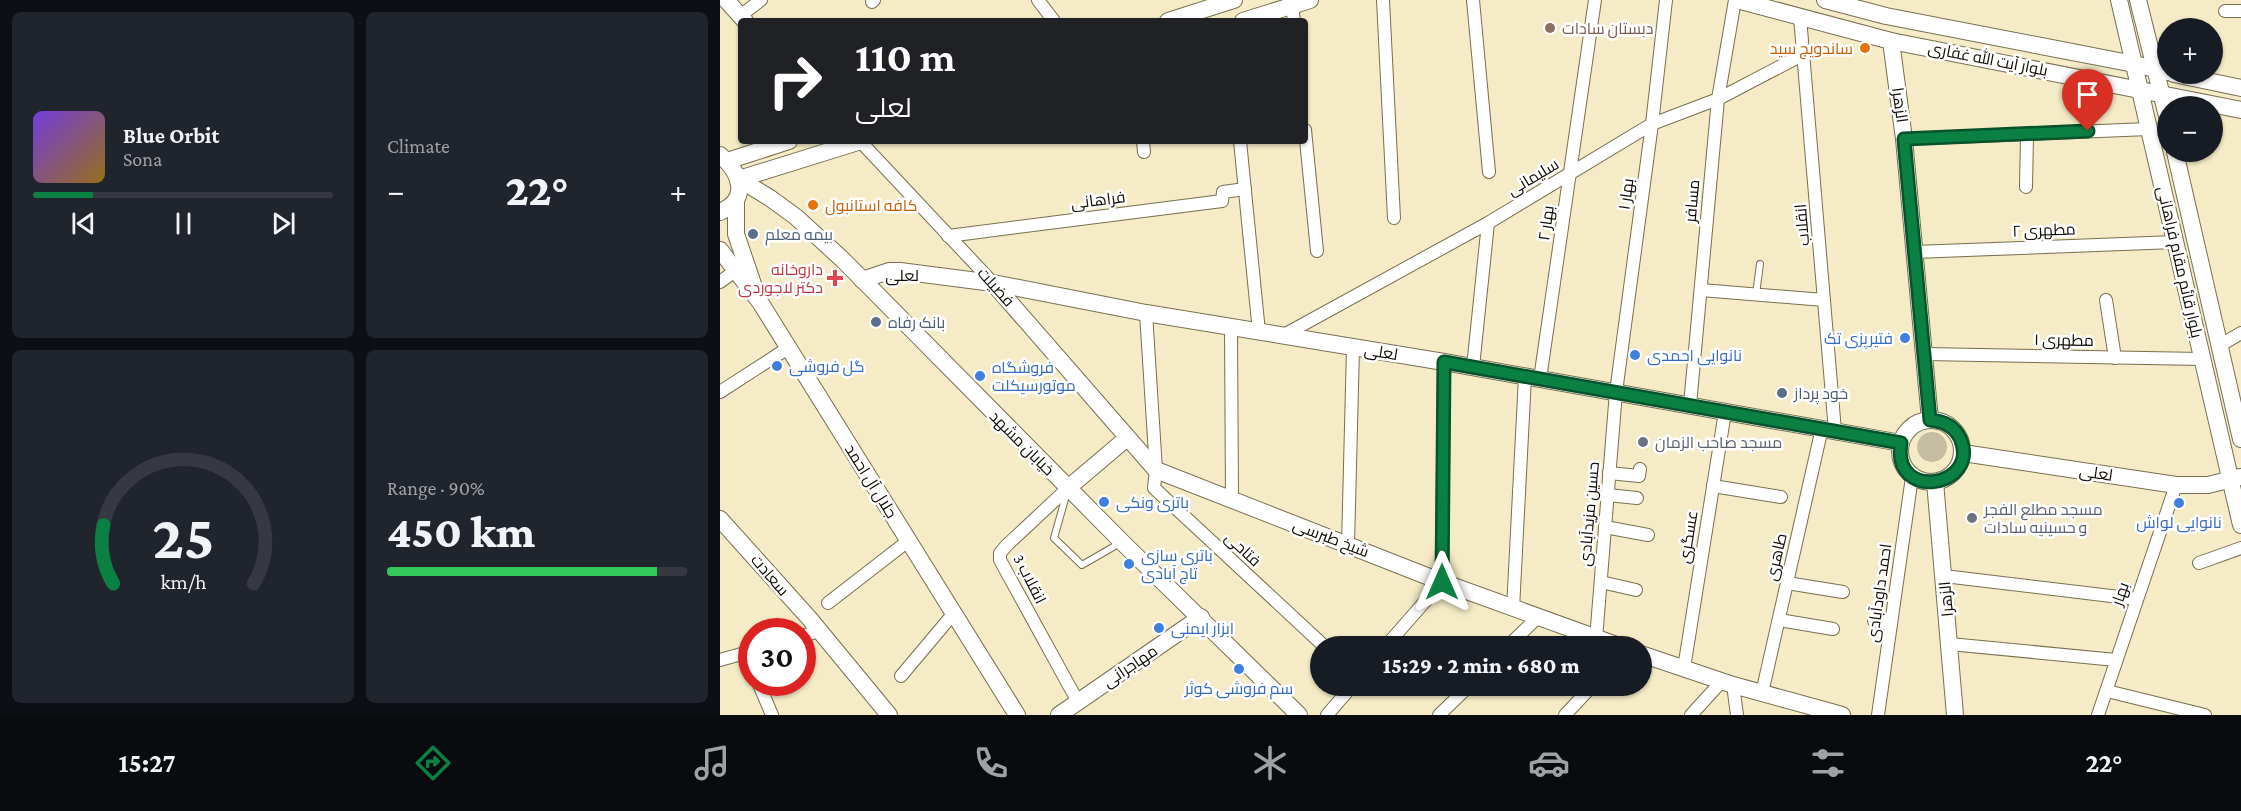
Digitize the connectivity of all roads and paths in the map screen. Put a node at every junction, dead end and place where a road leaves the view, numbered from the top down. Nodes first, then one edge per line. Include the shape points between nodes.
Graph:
1 (726, 0) edge
2 (761, 0) edge
3 (1038, 0) edge
4 (1234, 0) edge
5 (1310, 0) edge
6 (1383, 0) edge
7 (1473, 0) edge
8 (1595, 0) edge
9 (1666, 0) edge
10 (1736, 0) edge
11 (1825, 0) edge
12 (2119, 0) edge
13 (2138, 0) edge
14 (1886, 8) edge
15 (2225, 11) dead end
16 (2241, 11) edge
17 (1293, 13) edge
18 (1800, 17) junction
19 (742, 18) edge
20 (1052, 18) edge
21 (1177, 18) edge
22 (1262, 18) edge
23 (1891, 41) junction
24 (1804, 54) junction
25 (2157, 59) edge
26 (2134, 64) junction
27 (2157, 70) edge
28 (2161, 84) edge
29 (2222, 84) edge
30 (2241, 88) edge
31 (2140, 89) junction
32 (2161, 94) junction
33 (1718, 99) junction
34 (2241, 110) edge
35 (1652, 124) junction
36 (2149, 129) junction
37 (2027, 134) junction
38 (1904, 139) junction
39 (779, 144) edge
40 (787, 144) edge
41 (852, 144) edge
42 (864, 144) edge
43 (1240, 144) edge
44 (1306, 144) edge
45 (724, 158) edge
46 (2177, 162) edge
47 (792, 163) junction
48 (1489, 172) dead end
49 (1570, 175) junction
50 (739, 179) junction
51 (2026, 187) dead end
52 (1245, 189) junction
53 (736, 201) junction
54 (720, 212) edge
55 (1394, 218) dead end
56 (1488, 223) junction
57 (948, 236) junction
58 (2175, 242) junction
59 (720, 250) edge
60 (1317, 252) dead end
61 (1914, 252) junction
62 (1760, 264) dead end
63 (735, 271) junction
64 (862, 279) junction
65 (720, 282) edge
66 (993, 283) junction
67 (1701, 290) junction
68 (1756, 295) junction
69 (1824, 300) junction
70 (2106, 300) dead end
71 (760, 302) junction
72 (1146, 313) junction
73 (1231, 328) junction
74 (1259, 332) junction
75 (2241, 333) edge
76 (1282, 336) junction
77 (2219, 346) junction
78 (788, 348) junction
79 (1353, 348) junction
80 (1925, 354) junction
81 (2115, 358) junction
82 (2202, 359) junction
83 (1444, 362) junction
84 (1473, 367) junction
85 (1533, 378) junction
86 (720, 392) edge
87 (1616, 392) junction
88 (2236, 400) edge
89 (1690, 405) junction
90 (1725, 412) junction
91 (1930, 420) junction
92 (1828, 429) junction
93 (1127, 438) junction
94 (2241, 439) edge
95 (1901, 443) junction
96 (1963, 453) junction
97 (1640, 469) dead end
98 (1156, 470) junction
99 (1610, 473) junction
100 (1912, 477) junction
101 (2236, 478) edge
102 (1935, 482) junction
103 (2176, 485) junction
104 (1713, 486) junction
105 (1068, 488) junction
106 (1608, 495) junction
107 (1780, 497) dead end
108 (1637, 498) dead end
109 (1232, 500) junction
110 (2241, 525) edge
111 (1605, 527) junction
112 (724, 529) edge
113 (1648, 536) dead end
114 (908, 541) junction
115 (1122, 542) junction
116 (1348, 545) junction
117 (2241, 548) edge
118 (2199, 563) dead end
119 (1944, 576) junction
120 (1442, 582) junction
121 (1600, 582) junction
122 (1787, 583) junction
123 (1636, 590) dead end
124 (1843, 592) dead end
125 (2136, 599) junction
126 (828, 603) dead end
127 (1513, 609) junction
128 (954, 613) junction
129 (1201, 617) junction
130 (1537, 618) junction
131 (1779, 620) junction
132 (1874, 621) dead end
133 (1891, 624) junction
134 (1833, 629) dead end
135 (819, 631) junction
136 (816, 632) edge
137 (1313, 636) edge
138 (1395, 636) edge
139 (1518, 636) edge
140 (1588, 636) edge
141 (1596, 636) edge
142 (1950, 645) junction
143 (738, 654) edge
144 (1652, 658) edge
145 (720, 660) edge
146 (2116, 660) junction
147 (1684, 668) junction
148 (901, 676) dead end
149 (1728, 683) junction
150 (2107, 691) junction
151 (1762, 693) junction
152 (764, 696) edge
153 (1343, 696) edge
154 (1459, 696) edge
155 (1583, 696) edge
156 (1078, 702) junction
157 (1812, 711) edge
158 (771, 715) edge
159 (889, 715) edge
160 (1017, 715) edge
161 (1060, 715) edge
162 (1299, 715) edge
163 (1327, 715) edge
164 (1439, 715) edge
165 (1565, 715) edge
166 (1691, 715) edge
167 (1737, 715) edge
168 (1842, 715) edge
169 (1878, 715) edge
170 (1955, 715) edge
171 (2098, 715) edge
172 (2205, 715) edge

1 - 19 street
2 - 19 street
3 - 20 street
4 - 21 street
5 - 17 street
6 - 55 street
7 - 48 street
8 - 49 street, بهار ۲
9 - 35 street, بهار ۱
10 - 18 street, بلوار آیت الله غفاری
10 - 33 street, مسافر
11 - 14 street, بلوار آیت الله غفاری
12 - 26 street, بلوار قائم مقام فراهانی
13 - 25 street
14 - 26 street, بلوار آیت الله غفاری
15 - 16 street
17 - 22 street
18 - 23 street, بلوار آیت الله غفاری
18 - 24 street, انقلاب
23 - 31 street, بلوار آیت الله غفاری
23 - 38 street, الزهرا
24 - 33 street, سلیمانی
24 - 69 street, انقلاب
26 - 27 street, بلوار آیت الله غفاری
26 - 31 street, بلوار قائم مقام فراهانی
28 - 32 street
29 - 30 street
31 - 32 street, بلوار آیت الله غفاری
31 - 36 street, بلوار قائم مقام فراهانی
32 - 34 street, بلوار آیت الله غفاری
33 - 35 street, سلیمانی
33 - 67 street, مسافر
35 - 49 street, سلیمانی
35 - 87 street, بهار ۱
36 - 37 street
36 - 58 street, بلوار قائم مقام فراهانی
37 - 38 street
37 - 51 street
38 - 61 street, الزهرا
39 - 45 street
40 - 47 street
41 - 47 street
42 - 57 street, فضیلت
43 - 52 street
44 - 60 street
45 - 50 street
46 - 77 street, بلوار قائم مقام فراهانی
47 - 50 street
49 - 56 street, سلیمانی
49 - 85 street, بهار ۲
50 - 53 street
50 - 64 street, خیابان مشهد via 796,217
52 - 57 street, فراهانی via 1222,192 1222,201
52 - 74 street
53 - 54 street
53 - 71 street via 736,234
56 - 76 street, سلیمانی
56 - 84 street
57 - 66 street, فضیلت
58 - 61 street, مطهری ۲
58 - 82 street, بلوار قائم مقام فراهانی
59 - 63 street, جلال آل احمد
61 - 80 street, الزهرا
62 - 68 lane
63 - 65 street
63 - 71 street, جلال آل احمد
64 - 66 street, لعلی via 900,271
64 - 105 street, خیابان مشهد
66 - 72 street, لعلی
66 - 93 street, فضیلت
67 - 68 street
67 - 89 street, مسافر
68 - 69 street
69 - 92 street, انقلاب
70 - 81 street
71 - 78 street, جلال آل احمد
72 - 73 street, لعلی
72 - 98 street
73 - 74 street, لعلی
73 - 109 street
74 - 76 street, لعلی
75 - 77 street
76 - 79 street, لعلی
77 - 88 street, بلوار قائم مقام فراهانی
78 - 86 street
78 - 114 street, جلال آل احمد
79 - 83 street, لعلی
79 - 116 street
80 - 81 street, مطهری ۱
80 - 91 street, الزهرا
81 - 82 street, مطهری ۱
82 - 101 street, بلوار قائم مقام فراهانی
83 - 84 street, لعلی
83 - 120 street
84 - 85 street, لعلی
85 - 87 street, لعلی
85 - 127 street, بهار ۲
87 - 89 street, لعلی
87 - 99 street, حسین مزیدآبادی
88 - 94 street, بلوار قائم مقام فراهانی
89 - 90 street, لعلی
90 - 92 street, لعلی
90 - 104 street, عسگری
91 - 95 street via 1909,429
91 - 96 street via 1954,429
92 - 95 street, لعلی
92 - 122 street, طاهری
93 - 98 street, شیخ طبرسی
93 - 105 street
95 - 100 street via 1902,462
96 - 102 street via 1952,475
96 - 103 street, لعلی
97 - 99 street via 1639,476
98 - 109 street, شیخ طبرسی
98 - 137 street, فتاحی via 1154,488
99 - 106 street, حسین مزیدآبادی
100 - 102 street
100 - 133 street, احمد داودآبادی
101 - 103 street, لعلی via 2208,485
101 - 110 street, بلوار قائم مقام فراهانی
102 - 119 street, الزهرا
103 - 125 street, بهار
104 - 107 street
104 - 147 street, عسگری
105 - 115 street, خیابان مشهد
105 - 115 lane via 1054,538 1082,565
105 - 156 street, انقلاب 3 via 1006,546 1000,560
106 - 108 street
106 - 111 street, حسین مزیدآبادی
109 - 116 street, شیخ طبرسی
111 - 113 street
111 - 121 street, حسین مزیدآبادی
112 - 135 street, سعادت
114 - 126 street
114 - 128 street, جلال آل احمد
115 - 129 street, خیابان مشهد
116 - 120 street, شیخ طبرسی
117 - 118 street
119 - 125 street
119 - 142 street, الزهرا
120 - 127 street, شیخ طبرسی
120 - 138 street
121 - 123 street
121 - 141 street, حسین مزیدآبادی
122 - 124 street
122 - 131 street, طاهری
125 - 146 street, بهار
127 - 130 street, شیخ طبرسی
128 - 148 street
128 - 160 street, جلال آل احمد
129 - 156 street, مهاجرانی
129 - 162 street, خیابان مشهد
130 - 139 street
130 - 140 street, شیخ طبرسی
131 - 134 street
131 - 151 street, طاهری
132 - 133 street
133 - 169 street, احمد داودآبادی
135 - 136 street
135 - 159 street, سعادت
142 - 146 street
142 - 170 street, الزهرا
143 - 145 street
144 - 147 street
146 - 150 street, بهار
147 - 149 street
149 - 151 street
149 - 166 street
149 - 167 street
150 - 171 street, بهار
150 - 172 street
151 - 157 street
152 - 158 street
153 - 163 street
154 - 164 street
155 - 165 street
156 - 161 street, مهاجرانی
157 - 168 street

